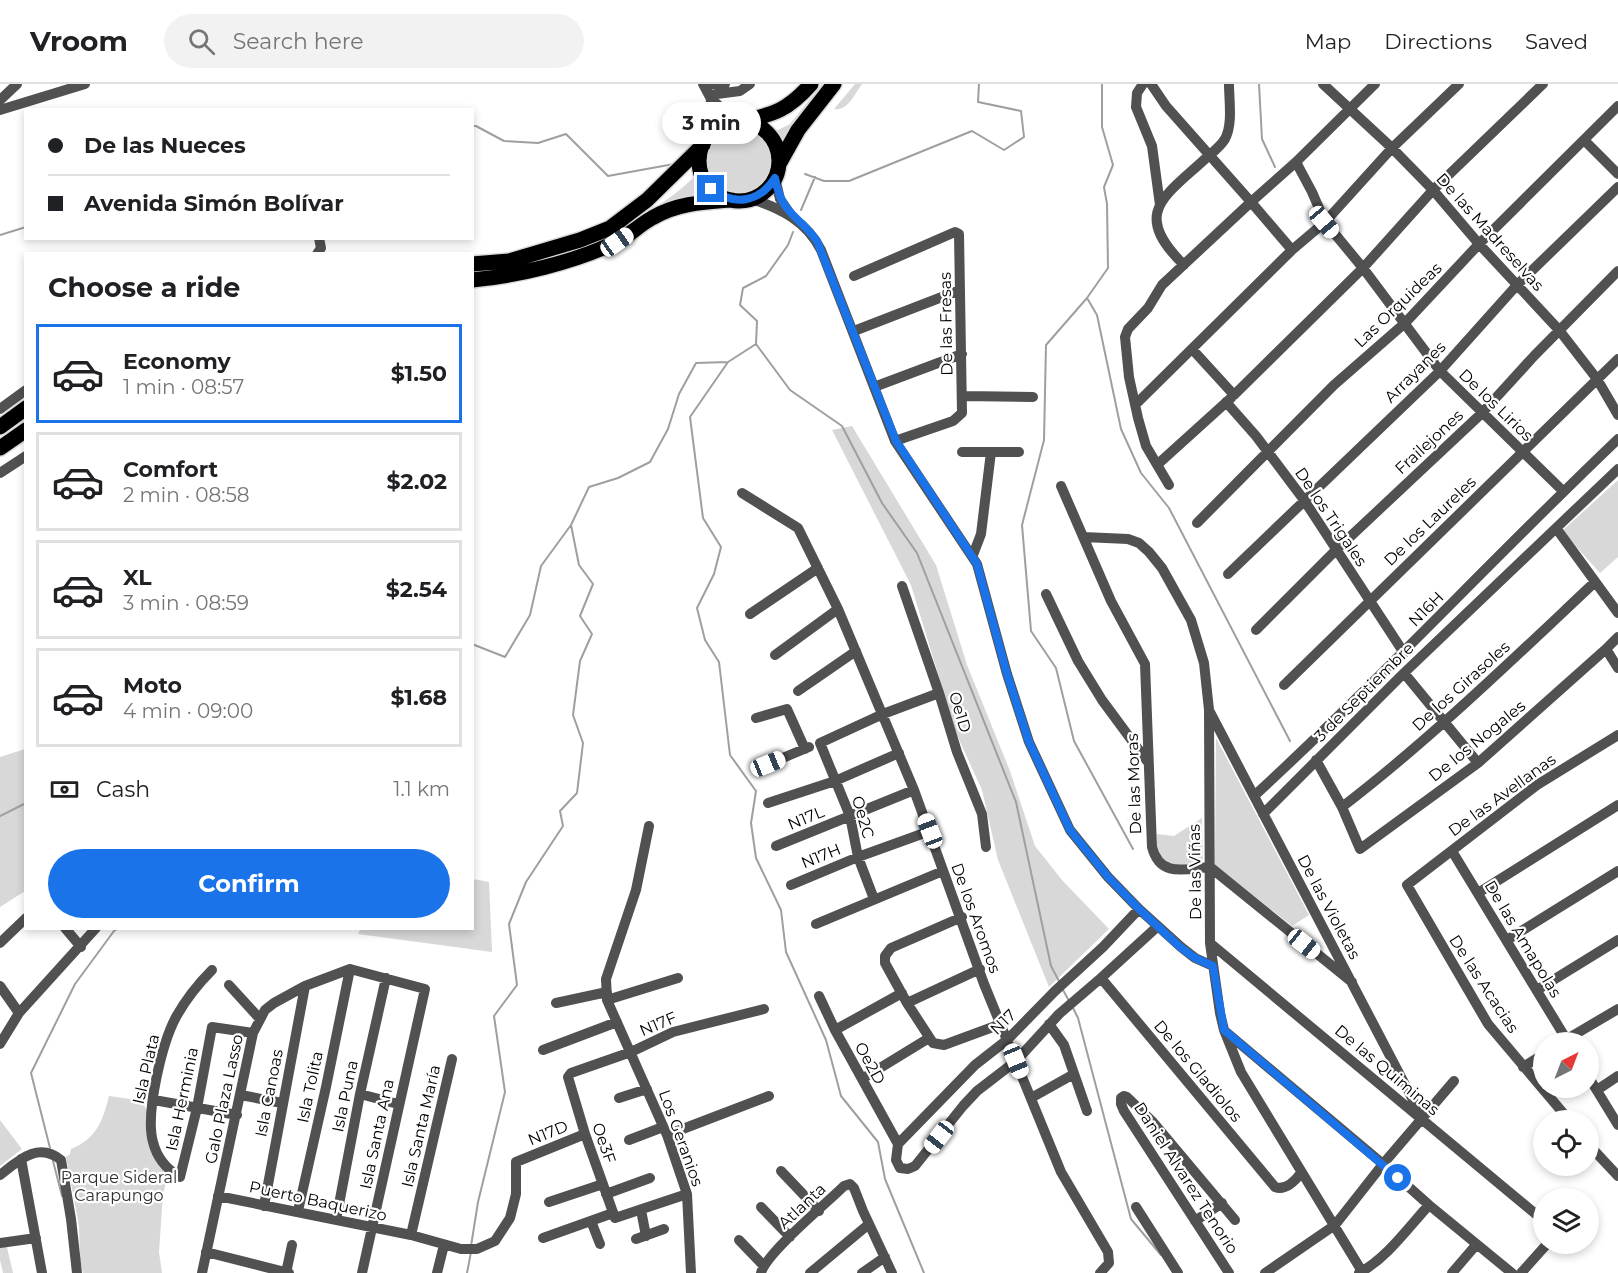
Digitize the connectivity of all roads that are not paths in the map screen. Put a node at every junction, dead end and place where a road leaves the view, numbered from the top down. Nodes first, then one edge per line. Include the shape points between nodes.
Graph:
1 (17, 84) edge
2 (85, 84) edge
3 (703, 84) edge
4 (724, 84) edge
5 (750, 84) edge
6 (811, 84) edge
7 (834, 84) edge
8 (1143, 84) edge
9 (1152, 84) edge
10 (1229, 84) edge
11 (1323, 84) edge
12 (1375, 84) edge
13 (1459, 84) edge
14 (1543, 84) edge
15 (67, 87) edge
16 (710, 97) junction
17 (0, 100) edge
18 (1618, 106) edge
19 (1351, 109) junction
20 (0, 110) edge
21 (738, 121) junction
22 (705, 140) junction
23 (1584, 140) junction
24 (1392, 148) junction
25 (1209, 155) junction
26 (1296, 162) junction
27 (777, 171) junction
28 (1618, 174) edge
29 (1618, 187) edge
30 (1433, 190) junction
31 (751, 199) junction
32 (732, 200) junction
33 (1251, 202) junction
34 (1160, 205) junction
35 (793, 217) junction
36 (1324, 222) junction
37 (1479, 244) junction
38 (1292, 250) junction
39 (474, 264) edge
40 (1184, 265) junction
41 (1363, 268) junction
42 (1618, 271) edge
43 (855, 276) dead end
44 (474, 280) edge
45 (1517, 285) junction
46 (960, 290) junction
47 (1405, 323) junction
48 (1559, 330) junction
49 (854, 331) junction
50 (1192, 349) junction
51 (962, 354) junction
52 (1618, 359) edge
53 (1440, 371) junction
54 (1597, 379) junction
55 (874, 387) junction
56 (24, 391) edge
57 (962, 396) junction
58 (1033, 397) dead end
59 (1230, 398) junction
60 (1136, 404) junction
61 (0, 409) edge
62 (24, 409) edge
63 (1482, 413) junction
64 (1618, 415) edge
65 (0, 427) edge
66 (24, 431) edge
67 (1618, 439) edge
68 (896, 441) junction
69 (0, 448) edge
70 (962, 452) dead end
71 (991, 452) junction
72 (1019, 452) dead end
73 (1522, 452) junction
74 (1267, 453) junction
75 (24, 457) edge
76 (1158, 464) junction
77 (1618, 469) edge
78 (0, 473) edge
79 (1169, 485) dead end
80 (1061, 486) dead end
81 (1563, 491) junction
82 (742, 493) dead end
83 (1304, 500) junction
84 (1197, 522) dead end
85 (1556, 528) junction
86 (1083, 537) junction
87 (1336, 550) junction
88 (973, 555) junction
89 (818, 568) junction
90 (1228, 574) dead end
91 (1595, 582) junction
92 (902, 586) dead end
93 (1046, 594) dead end
94 (1368, 601) junction
95 (838, 609) junction
96 (1618, 613) edge
97 (750, 614) dead end
98 (1256, 630) dead end
99 (1618, 637) edge
100 (1606, 649) junction
101 (856, 651) junction
102 (1404, 653) junction
103 (775, 654) dead end
104 (1618, 668) edge
105 (1404, 673) junction
106 (1284, 685) dead end
107 (798, 692) dead end
108 (939, 693) junction
109 (1209, 710) junction
110 (883, 714) junction
111 (756, 718) dead end
112 (1445, 723) junction
113 (1618, 735) edge
114 (819, 744) junction
115 (805, 749) junction
116 (899, 753) junction
117 (1316, 760) junction
118 (1148, 761) junction
119 (1478, 763) junction
120 (768, 764) dead end
121 (835, 781) junction
122 (914, 790) junction
123 (1254, 796) junction
124 (768, 803) dead end
125 (1618, 805) edge
126 (1342, 807) junction
127 (1263, 814) junction
128 (850, 816) junction
129 (649, 826) dead end
130 (930, 831) junction
131 (776, 846) dead end
132 (986, 847) dead end
133 (1452, 851) junction
134 (858, 857) junction
135 (1210, 867) junction
136 (943, 871) junction
137 (1618, 871) edge
138 (791, 885) dead end
139 (1407, 885) joint
140 (1478, 893) junction
141 (874, 900) junction
142 (1139, 909) junction
143 (962, 917) junction
144 (24, 920) edge
145 (816, 924) dead end
146 (1158, 926) junction
147 (67, 930) edge
148 (94, 930) edge
149 (1507, 940) junction
150 (1618, 940) edge
151 (0, 943) edge
152 (1210, 943) junction
153 (81, 946) junction
154 (1213, 966) junction
155 (212, 969) dead end
156 (350, 969) junction
157 (980, 969) junction
158 (386, 978) junction
159 (678, 978) dead end
160 (1101, 978) junction
161 (1352, 982) junction
162 (229, 985) dead end
163 (304, 986) junction
164 (1537, 990) junction
165 (2, 993) edge
166 (607, 996) junction
167 (819, 996) dead end
168 (905, 998) junction
169 (556, 1003) dead end
170 (764, 1009) dead end
171 (1618, 1009) edge
172 (19, 1013) junction
173 (260, 1019) junction
174 (617, 1022) junction
175 (1001, 1024) junction
176 (1049, 1024) junction
177 (835, 1030) junction
178 (1224, 1030) junction
179 (1560, 1032) edge
180 (1582, 1032) edge
181 (253, 1033) junction
182 (929, 1038) junction
183 (1007, 1040) junction
184 (0, 1044) edge
185 (543, 1050) dead end
186 (631, 1052) junction
187 (452, 1059) dead end
188 (1533, 1060) edge
189 (1016, 1061) junction
190 (1523, 1066) junction
191 (1074, 1074) junction
192 (1618, 1076) edge
193 (568, 1077) joint
194 (861, 1079) junction
195 (1454, 1081) dead end
196 (646, 1089) junction
197 (1599, 1089) edge
198 (1599, 1093) edge
199 (360, 1094) junction
200 (241, 1095) junction
201 (769, 1096) dead end
202 (619, 1098) dead end
203 (1030, 1098) junction
204 (154, 1100) junction
205 (282, 1103) junction
206 (399, 1104) junction
207 (197, 1108) junction
208 (1560, 1110) edge
209 (1087, 1111) dead end
210 (237, 1115) junction
211 (1422, 1119) junction
212 (1618, 1125) edge
213 (665, 1131) junction
214 (585, 1134) junction
215 (629, 1140) dead end
216 (898, 1144) junction
217 (1599, 1156) edge
218 (21, 1159) junction
219 (1383, 1164) junction
220 (781, 1171) dead end
221 (1301, 1173) junction
222 (0, 1175) edge
223 (1618, 1176) edge
224 (180, 1177) joint
225 (650, 1178) dead end
226 (604, 1189) junction
227 (687, 1194) junction
228 (218, 1196) junction
229 (549, 1202) dead end
230 (1221, 1203) junction
231 (1428, 1205) junction
232 (264, 1206) junction
233 (761, 1207) dead end
234 (1136, 1207) dead end
235 (641, 1210) junction
236 (819, 1210) junction
237 (298, 1211) junction
238 (1533, 1212) edge
239 (614, 1216) junction
240 (336, 1220) junction
241 (1235, 1220) dead end
242 (591, 1221) junction
243 (1195, 1221) junction
244 (869, 1224) junction
245 (1335, 1225) junction
246 (372, 1227) junction
247 (664, 1230) dead end
248 (411, 1235) junction
249 (790, 1237) junction
250 (36, 1238) junction
251 (543, 1238) dead end
252 (739, 1240) dead end
253 (0, 1243) edge
254 (600, 1244) dead end
255 (292, 1245) dead end
256 (444, 1245) junction
257 (1476, 1245) junction
258 (206, 1252) junction
259 (1538, 1254) edge
260 (885, 1257) junction
261 (762, 1269) edge
262 (1361, 1272) edge
263 (42, 1273) edge
264 (77, 1273) edge
265 (202, 1273) edge
266 (287, 1273) edge
267 (362, 1273) edge
268 (437, 1273) edge
269 (691, 1273) edge
270 (810, 1273) edge
271 (862, 1273) edge
272 (892, 1273) edge
273 (1100, 1273) edge
274 (1179, 1273) edge
275 (1229, 1273) edge
276 (1264, 1273) edge
277 (1452, 1273) edge
278 (1512, 1273) edge
279 (1521, 1273) edge

1 - 17 street
2 - 15 street
3 - 4 street
3 - 16 street
5 - 16 street via 740,91
6 - 21 highway via 788,107 767,116
7 - 27 highway via 798,130
8 - 34 street via 1137,93 1136,107 1152,146
9 - 25 street
10 - 25 street via 1227,134
11 - 19 street, De las Madreselvas
12 - 19 street
13 - 24 street
14 - 30 street
15 - 20 street
16 - 21 street
16 - 22 street
18 - 23 street, Las Orquideas
19 - 24 street, De las Madreselvas
19 - 26 street
21 - 22 highway via 722,124
21 - 27 highway via 753,123 764,130 775,145
22 - 32 highway via 700,156 704,179 720,196
22 - 39 highway via 647,200 610,228 509,261
23 - 28 street
23 - 37 street, Las Orquideas
24 - 30 street, De las Madreselvas
24 - 36 street
25 - 33 street
25 - 34 street
26 - 33 street
26 - 36 street, De los Lirios
27 - 31 highway via 769,188
27 - 35 street via 780,199
29 - 45 street, Arrayanes
30 - 37 street, De las Madreselvas
30 - 41 street
31 - 32 highway
31 - 35 street
32 - 44 highway via 673,207 597,250 499,278
33 - 38 street
33 - 40 street
34 - 40 street via 1155,216 1160,232
35 - 49 street via 817,241
36 - 38 street
36 - 41 street, De los Lirios
37 - 45 street, De las Madreselvas
37 - 47 street, Las Orquideas
38 - 50 street
40 - 60 street via 1162,285 1125,337
41 - 47 street, De los Lirios
41 - 59 street
42 - 48 street, Frailejones
43 - 46 street, De las Fresas via 955,232 959,234
45 - 48 street, De las Madreselvas
45 - 53 street, Arrayanes
46 - 49 street
46 - 51 street, De las Fresas
47 - 53 street, De los Lirios
47 - 74 street, Las Orquideas via 1334,385
48 - 54 street, De las Madreselvas
48 - 63 street, Frailejones
49 - 55 street
50 - 59 street, De los Trigales
50 - 60 street
51 - 55 street
51 - 57 street, De las Fresas
52 - 54 street, De los Laureles
53 - 63 street, De los Lirios
53 - 83 street, Arrayanes
54 - 64 street, De las Madreselvas
54 - 73 street, De los Laureles
55 - 68 street
56 - 61 street
57 - 58 street
57 - 68 street, De las Fresas via 960,417
59 - 74 street, De los Trigales
59 - 76 street
60 - 76 street via 1146,446
62 - 65 highway
63 - 73 street, De los Lirios
63 - 87 street, Frailejones
66 - 69 highway
67 - 81 street, N16H
68 - 88 street
70 - 71 street
71 - 72 street
71 - 88 street via 981,534
73 - 81 street, De los Lirios
73 - 94 street, De los Laureles
74 - 83 street, De los Trigales
74 - 84 street, Las Orquideas
75 - 78 street
76 - 79 street
77 - 85 street, 3 de Septiembre
80 - 86 street, De las Moras
81 - 102 street, N16H
82 - 89 street, De los Aromos via 798,528
83 - 87 street, De los Trigales
83 - 90 street, Arrayanes
85 - 91 street
85 - 105 street, 3 de Septiembre
86 - 109 street, De las Viñas via 1139,543 1162,568 1198,640
86 - 118 street, De las Moras via 1145,664
87 - 94 street, De los Trigales
87 - 98 street, Frailejones
88 - 142 street via 1033,752 1070,830
89 - 95 street, De los Aromos
89 - 97 street
91 - 96 street
91 - 112 street, De los Girasoles
92 - 108 street, Oe1D
93 - 118 street via 1078,661
94 - 102 street, De los Trigales
94 - 106 street, De los Laureles
95 - 101 street, De los Aromos
95 - 103 street
99 - 100 street, De los Nogales
100 - 104 street
100 - 119 street, De los Nogales
101 - 107 street
101 - 110 street, De los Aromos
102 - 123 street, N16H
105 - 112 street
105 - 117 street, 3 de Septiembre
108 - 110 street
108 - 132 street, Oe1D via 982,814
109 - 123 street, De las Violetas
109 - 135 street, De las Viñas
110 - 114 street
110 - 116 street, De los Aromos
111 - 115 street via 787,709
112 - 119 street
112 - 126 street, De los Girasoles
113 - 133 street, De las Avellanas via 1537,785
114 - 115 street
114 - 121 street, Oe2C
115 - 120 street
116 - 121 street
116 - 122 street, De los Aromos
117 - 126 street
117 - 127 street, 3 de Septiembre
118 - 135 street, De las Moras via 1154,856 1160,864 1174,870
119 - 126 street, De los Nogales via 1360,849
121 - 124 street
121 - 128 street, Oe2C
122 - 128 street, N17L
122 - 130 street, De los Aromos
123 - 127 street, De las Violetas
125 - 140 street
127 - 161 street, De las Violetas
128 - 131 street, N17L
128 - 134 street, Oe2C
129 - 166 street via 636,890 606,979
130 - 134 street, N17H
130 - 136 street, De los Aromos
133 - 139 street, De las Avellanas
133 - 140 street, De las Amapolas
134 - 138 street, N17H
134 - 141 street, Oe2C
135 - 152 street, De las Viñas
135 - 161 street
136 - 141 street
136 - 143 street, De los Aromos
137 - 149 street
139 - 190 street, De las Acacias via 1488,1024
140 - 149 street, De las Amapolas
141 - 145 street
142 - 146 street
142 - 183 street, N17
143 - 157 street, De los Aromos
143 - 168 street via 887,951 885,963
144 - 151 street
146 - 154 street via 1195,958
146 - 160 street
147 - 153 street
148 - 153 street
149 - 164 street, De las Amapolas
150 - 164 street
152 - 154 street, De las Viñas
152 - 211 street, De las Quiminas
153 - 172 street
154 - 178 street, De las Viñas
155 - 204 street, Isla Plata via 195,988 167,1037
156 - 158 street
156 - 163 street, Galo Plaza Lasso
156 - 237 street, Isla Tolita
157 - 168 street
157 - 175 street, De los Aromos
158 - 199 street, Isla Puna
158 - 206 street, Isla Santa Ana via 425,989
159 - 166 street
160 - 176 street
160 - 221 street, De los Gladiolos via 1272,1184 1282,1189
161 - 211 street, De las Violetas
162 - 173 street
163 - 173 street, Galo Plaza Lasso via 274,1003
163 - 205 street, Isla Canoas
164 - 179 street, De las Amapolas
165 - 172 street
166 - 169 street
166 - 174 street, Los Geranios
167 - 177 street, Oe2D
168 - 177 street
168 - 182 street
170 - 186 street, N17F via 673,1032
171 - 180 street
172 - 184 street
173 - 181 street, Galo Plaza Lasso
174 - 185 street
174 - 186 street, Los Geranios
175 - 182 street via 944,1045
175 - 183 street, De los Aromos
176 - 189 street
176 - 191 street via 1064,1046
177 - 194 street, Oe2D
178 - 219 street
178 - 221 street, De las Viñas via 1241,1072
181 - 200 street, Galo Plaza Lasso
181 - 207 street, Isla Herminia via 212,1027
182 - 194 street
183 - 189 street, De los Aromos
183 - 216 street, N17 via 975,1065
186 - 193 street, N17F
186 - 196 street, Los Geranios
187 - 248 street, Isla Santa María
188 - 190 street
189 - 203 street, De los Aromos
189 - 216 street via 963,1106 915,1166 898,1166
190 - 208 street, De las Acacias
191 - 203 street
191 - 209 street
192 - 197 street
193 - 214 street, Oe3F
194 - 216 street, Oe2D
195 - 211 street
196 - 202 street
196 - 213 street, Los Geranios
198 - 212 street
199 - 206 street
199 - 240 street, Isla Puna
200 - 205 street
200 - 210 street, Galo Plaza Lasso
201 - 213 street
203 - 273 street, De los Aromos via 1061,1172 1108,1252 1109,1263
204 - 207 street
204 - 224 street, Isla Plata via 150,1120 153,1143 161,1161
205 - 232 street, Isla Canoas
206 - 246 street, Isla Santa Ana
207 - 210 street
207 - 224 street, Isla Herminia
210 - 228 street, Galo Plaza Lasso
211 - 219 street
211 - 238 street, De las Quiminas
213 - 215 street
213 - 227 street, Los Geranios
214 - 226 street, Oe3F
214 - 256 street, N17D via 516,1161 516,1194 510,1218 495,1241 477,1249
217 - 223 street
218 - 222 street
218 - 250 street
218 - 264 street via 45,1152 61,1160
219 - 231 street
219 - 245 street
220 - 236 street
221 - 245 street, De las Viñas
225 - 226 street
226 - 229 street
226 - 239 street, Oe3F
227 - 235 street
227 - 269 street, Los Geranios
228 - 232 street, Puerto Baquerizo
228 - 258 street, Galo Plaza Lasso
230 - 241 street
230 - 243 street
230 - 243 street, Daniel Alvarez Tenorio via 1152,1121 1127,1097 1121,1098 1124,1111
231 - 257 street
231 - 262 street via 1379,1260
232 - 237 street, Puerto Baquerizo
233 - 249 street
234 - 274 street
235 - 239 street
235 - 247 street via 641,1238
236 - 244 street, Atlanta via 850,1184
236 - 249 street, Atlanta
237 - 240 street, Puerto Baquerizo
239 - 242 street
240 - 246 street, Puerto Baquerizo
242 - 251 street
242 - 254 street
243 - 275 street, Daniel Alvarez Tenorio
244 - 260 street, Atlanta
244 - 270 street
245 - 262 street, De las Viñas
245 - 276 street
246 - 248 street, Puerto Baquerizo
246 - 267 street, Isla Santa Ana
248 - 256 street, Puerto Baquerizo
249 - 261 street, Atlanta
250 - 253 street
250 - 263 street
252 - 261 street
255 - 266 street
256 - 268 street
257 - 277 street
257 - 278 street
258 - 265 street, Galo Plaza Lasso
258 - 266 street
259 - 279 street
260 - 271 street
260 - 272 street, Atlanta

